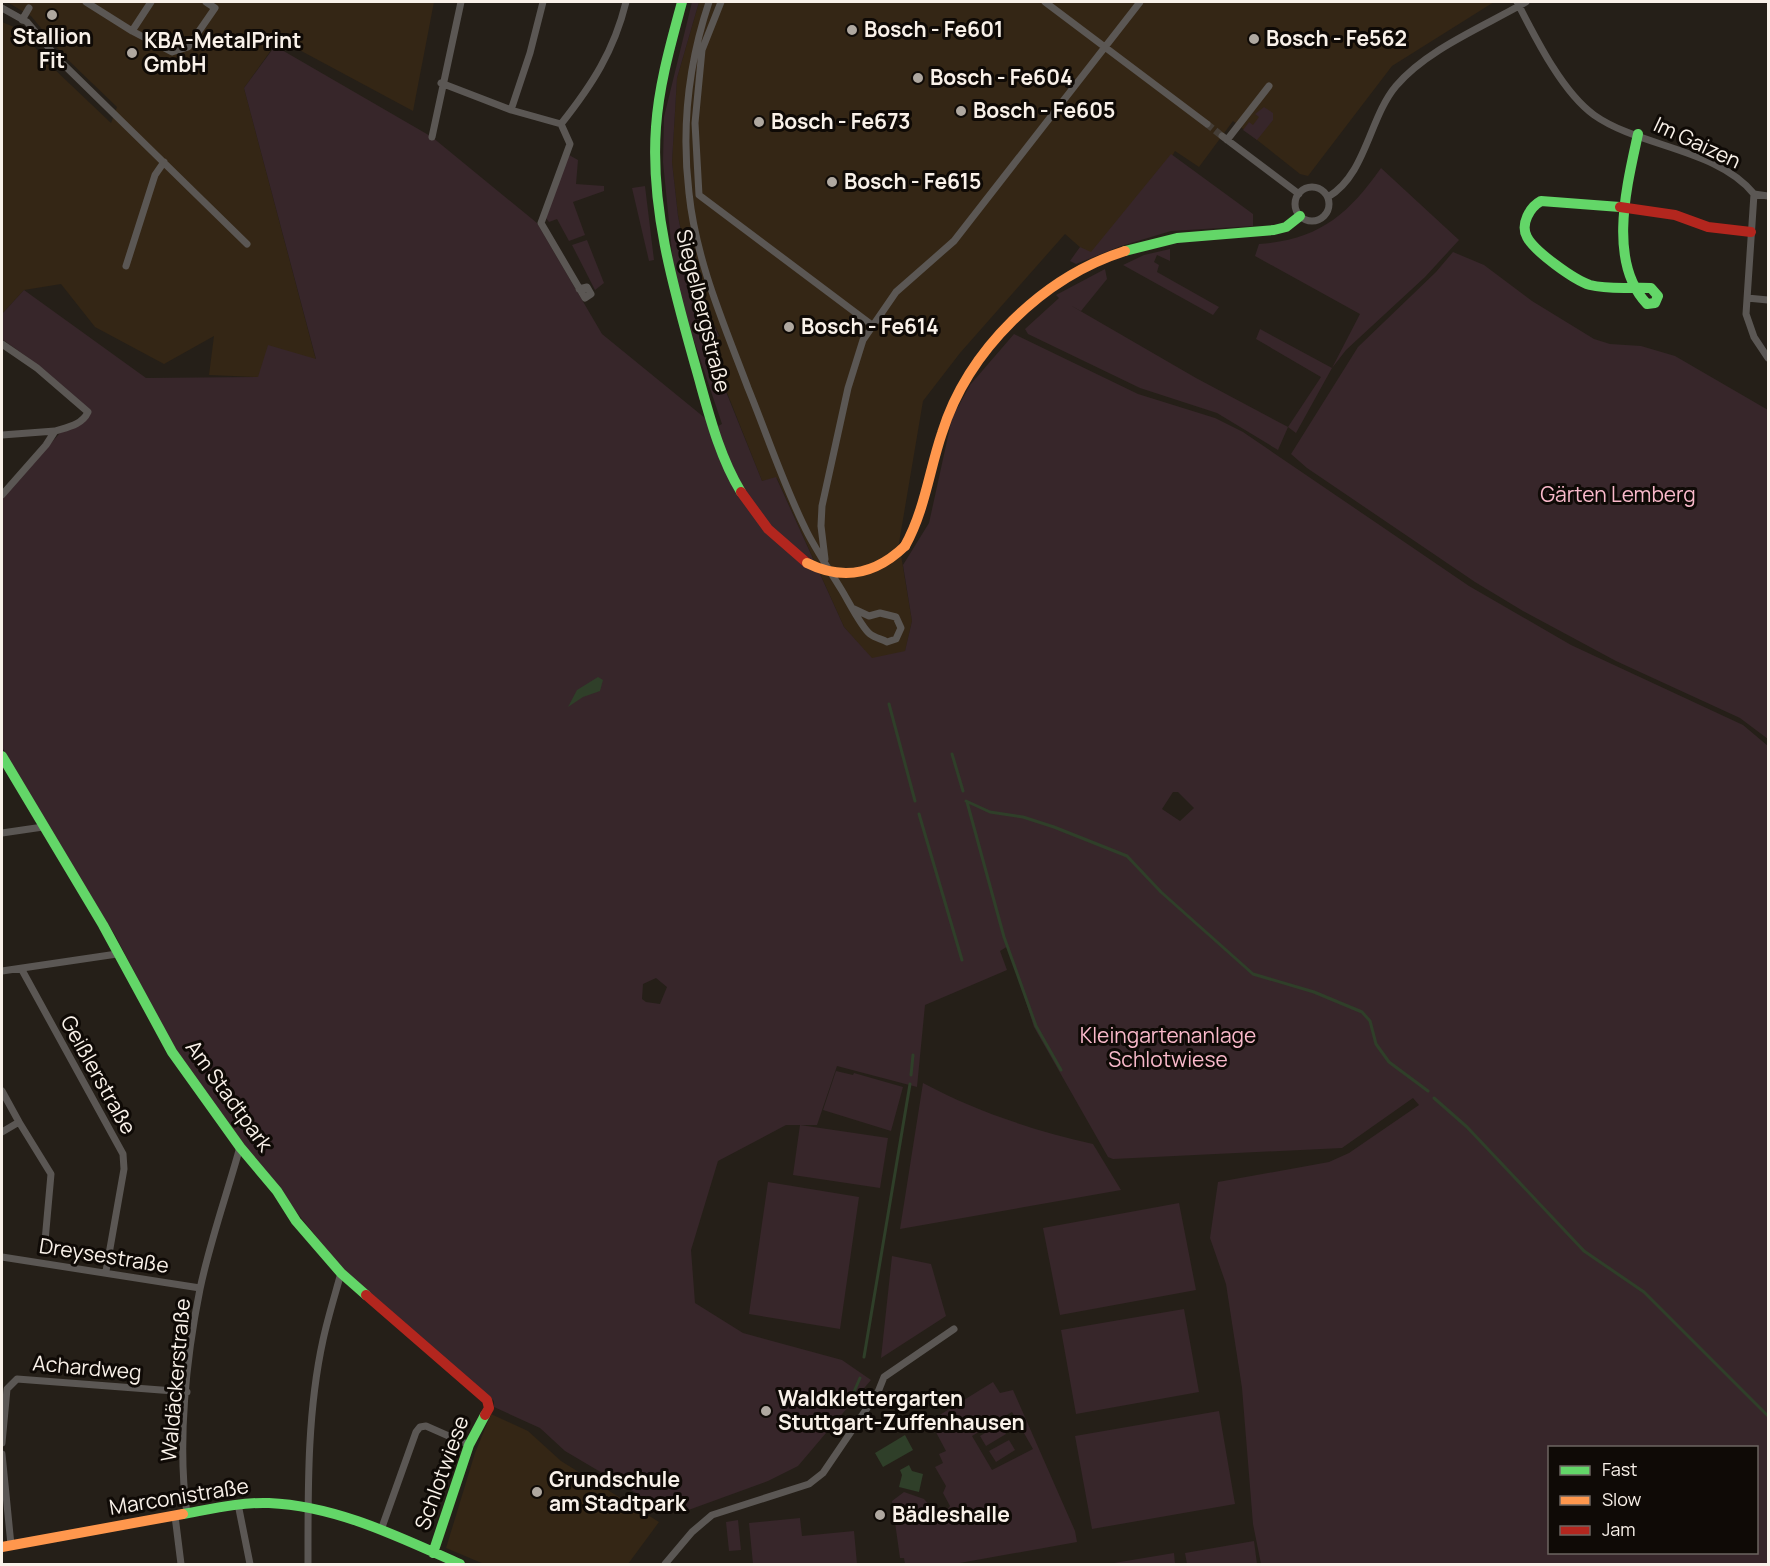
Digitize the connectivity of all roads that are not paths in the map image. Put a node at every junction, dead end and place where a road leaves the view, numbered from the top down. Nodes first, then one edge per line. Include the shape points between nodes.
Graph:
1 (86, 2) edge
2 (151, 2) edge
3 (206, 2) edge
4 (461, 2) edge
5 (543, 2) edge
6 (626, 2) edge
7 (682, 2) edge
8 (709, 2) edge
9 (721, 2) edge
10 (1045, 2) edge
11 (1140, 2) edge
12 (1526, 2) edge
13 (215, 4) edge
14 (1518, 4) edge
15 (2, 8) edge
16 (29, 8) dead end
17 (22, 20) junction
18 (132, 31) junction
19 (1105, 47) junction
20 (441, 83) junction
21 (1269, 86) dead end
22 (511, 110) junction
23 (561, 124) junction
24 (1207, 124) tunnel mouth
25 (1638, 134) junction
26 (432, 136) dead end
27 (164, 162) junction
28 (1299, 194) junction
29 (1754, 194) junction
30 (1768, 196) edge
31 (1328, 197) junction
32 (1626, 207) junction
33 (1300, 216) junction
34 (1752, 232) junction
35 (247, 244) dead end
36 (126, 266) dead end
37 (579, 289) dead end
38 (1747, 298) junction
39 (1768, 300) edge
40 (872, 325) junction
41 (2, 344) edge
42 (1767, 354) edge
43 (55, 431) junction
44 (2, 435) edge
45 (2, 495) edge
46 (826, 563) junction
47 (854, 609) junction
48 (2, 756) edge
49 (43, 827) junction
50 (2, 833) edge
51 (117, 954) junction
52 (22, 970) junction
53 (2, 971) edge
54 (2, 1091) edge
55 (19, 1122) junction
56 (2, 1132) edge
57 (240, 1147) junction
58 (45, 1241) dead end
59 (2, 1257) edge
60 (106, 1271) junction
61 (341, 1273) junction
62 (200, 1288) junction
63 (954, 1329) dead end
64 (187, 1392) junction
65 (489, 1408) joint
66 (2, 1443) edge
67 (469, 1445) junction
68 (2, 1454) edge
69 (238, 1504) junction
70 (308, 1506) junction
71 (187, 1514) junction
72 (175, 1516) junction
73 (381, 1530) junction
74 (6, 1546) edge
75 (433, 1553) junction
76 (181, 1564) edge
77 (250, 1564) edge
78 (308, 1564) edge
79 (460, 1564) edge
80 (665, 1564) edge

1 - 18 street
2 - 18 street
3 - 13 street
4 - 20 street
5 - 22 street
6 - 23 street via 618,35 587,91
7 - 33 street, Siegelbergstraße, bridge via 668,52 655,142 667,266 711,421 733,477 763,524 807,563 836,574 852,575 885,564 905,546 921,517 934,454 954,402 981,357 1033,304 1078,272 1123,251 1172,240 1274,230 1286,227
8 - 46 street via 693,52 686,106 686,160 694,228 712,296 785,484
9 - 40 street via 702,50 695,123 699,195
10 - 19 street
11 - 19 street
12 - 14 street
13 - 18 street via 188,47 172,52
14 - 25 street, Im Gaizen via 1579,103 1604,121
14 - 31 street via 1405,76 1386,101 1349,178
15 - 17 street
16 - 17 street
17 - 27 street
19 - 24 street
19 - 40 street via 954,241 896,292
20 - 22 street
20 - 26 street
21 - 28 street via 1225,138
22 - 23 street
23 - 37 street via 570,144 541,223
25 - 29 street, Im Gaizen via 1720,167
25 - 32 street
27 - 35 street
27 - 36 street via 155,175
28 - 31 street via 1314,188
28 - 33 street via 1295,205
29 - 30 street
29 - 34 street, Im Gaizen
31 - 33 street via 1329,209 1322,218 1311,221
32 - 32 street via 1626,260 1633,286 1594,285 1579,280 1527,238 1524,230 1530,210 1541,201
32 - 34 street via 1675,215 1708,227
34 - 38 street, Im Gaizen
38 - 39 street
38 - 42 street, Im Gaizen via 1749,328
40 - 46 street via 857,353 822,506
41 - 43 street via 88,412 76,424
43 - 44 street
43 - 45 street
46 - 47 street
47 - 47 street via 869,616 880,613 896,617 901,628 896,639 887,642 869,634
48 - 49 street, Am Stadtpark
49 - 50 street
49 - 51 street, Am Stadtpark
51 - 52 street
51 - 57 street, Am Stadtpark via 172,1052
52 - 53 street
52 - 60 street, Geißlerstraße via 123,1154 124,1169
54 - 55 street
55 - 56 street
55 - 58 street via 51,1174
57 - 61 street, Am Stadtpark
57 - 62 street, Waldäckerstraße
59 - 60 street, Dreysestraße
60 - 62 street, Dreysestraße
61 - 65 street, Am Stadtpark via 487,1400
61 - 70 street via 323,1340 308,1463
62 - 64 street, Waldäckerstraße
63 - 80 street via 884,1377 823,1473 809,1484 712,1515
64 - 66 street, Achardweg via 17,1379 7,1389
64 - 71 street, Waldäckerstraße
65 - 67 street, Schlotwiese
67 - 73 street via 426,1426 420,1427
67 - 75 street, Schlotwiese
68 - 74 street
69 - 70 street, Marconistraße
69 - 71 street, Marconistraße
69 - 77 street
70 - 73 street, Marconistraße
70 - 78 street
71 - 72 street, Marconistraße
72 - 74 street, Marconistraße
72 - 76 street
73 - 75 street, Marconistraße
75 - 79 street, Marconistraße

